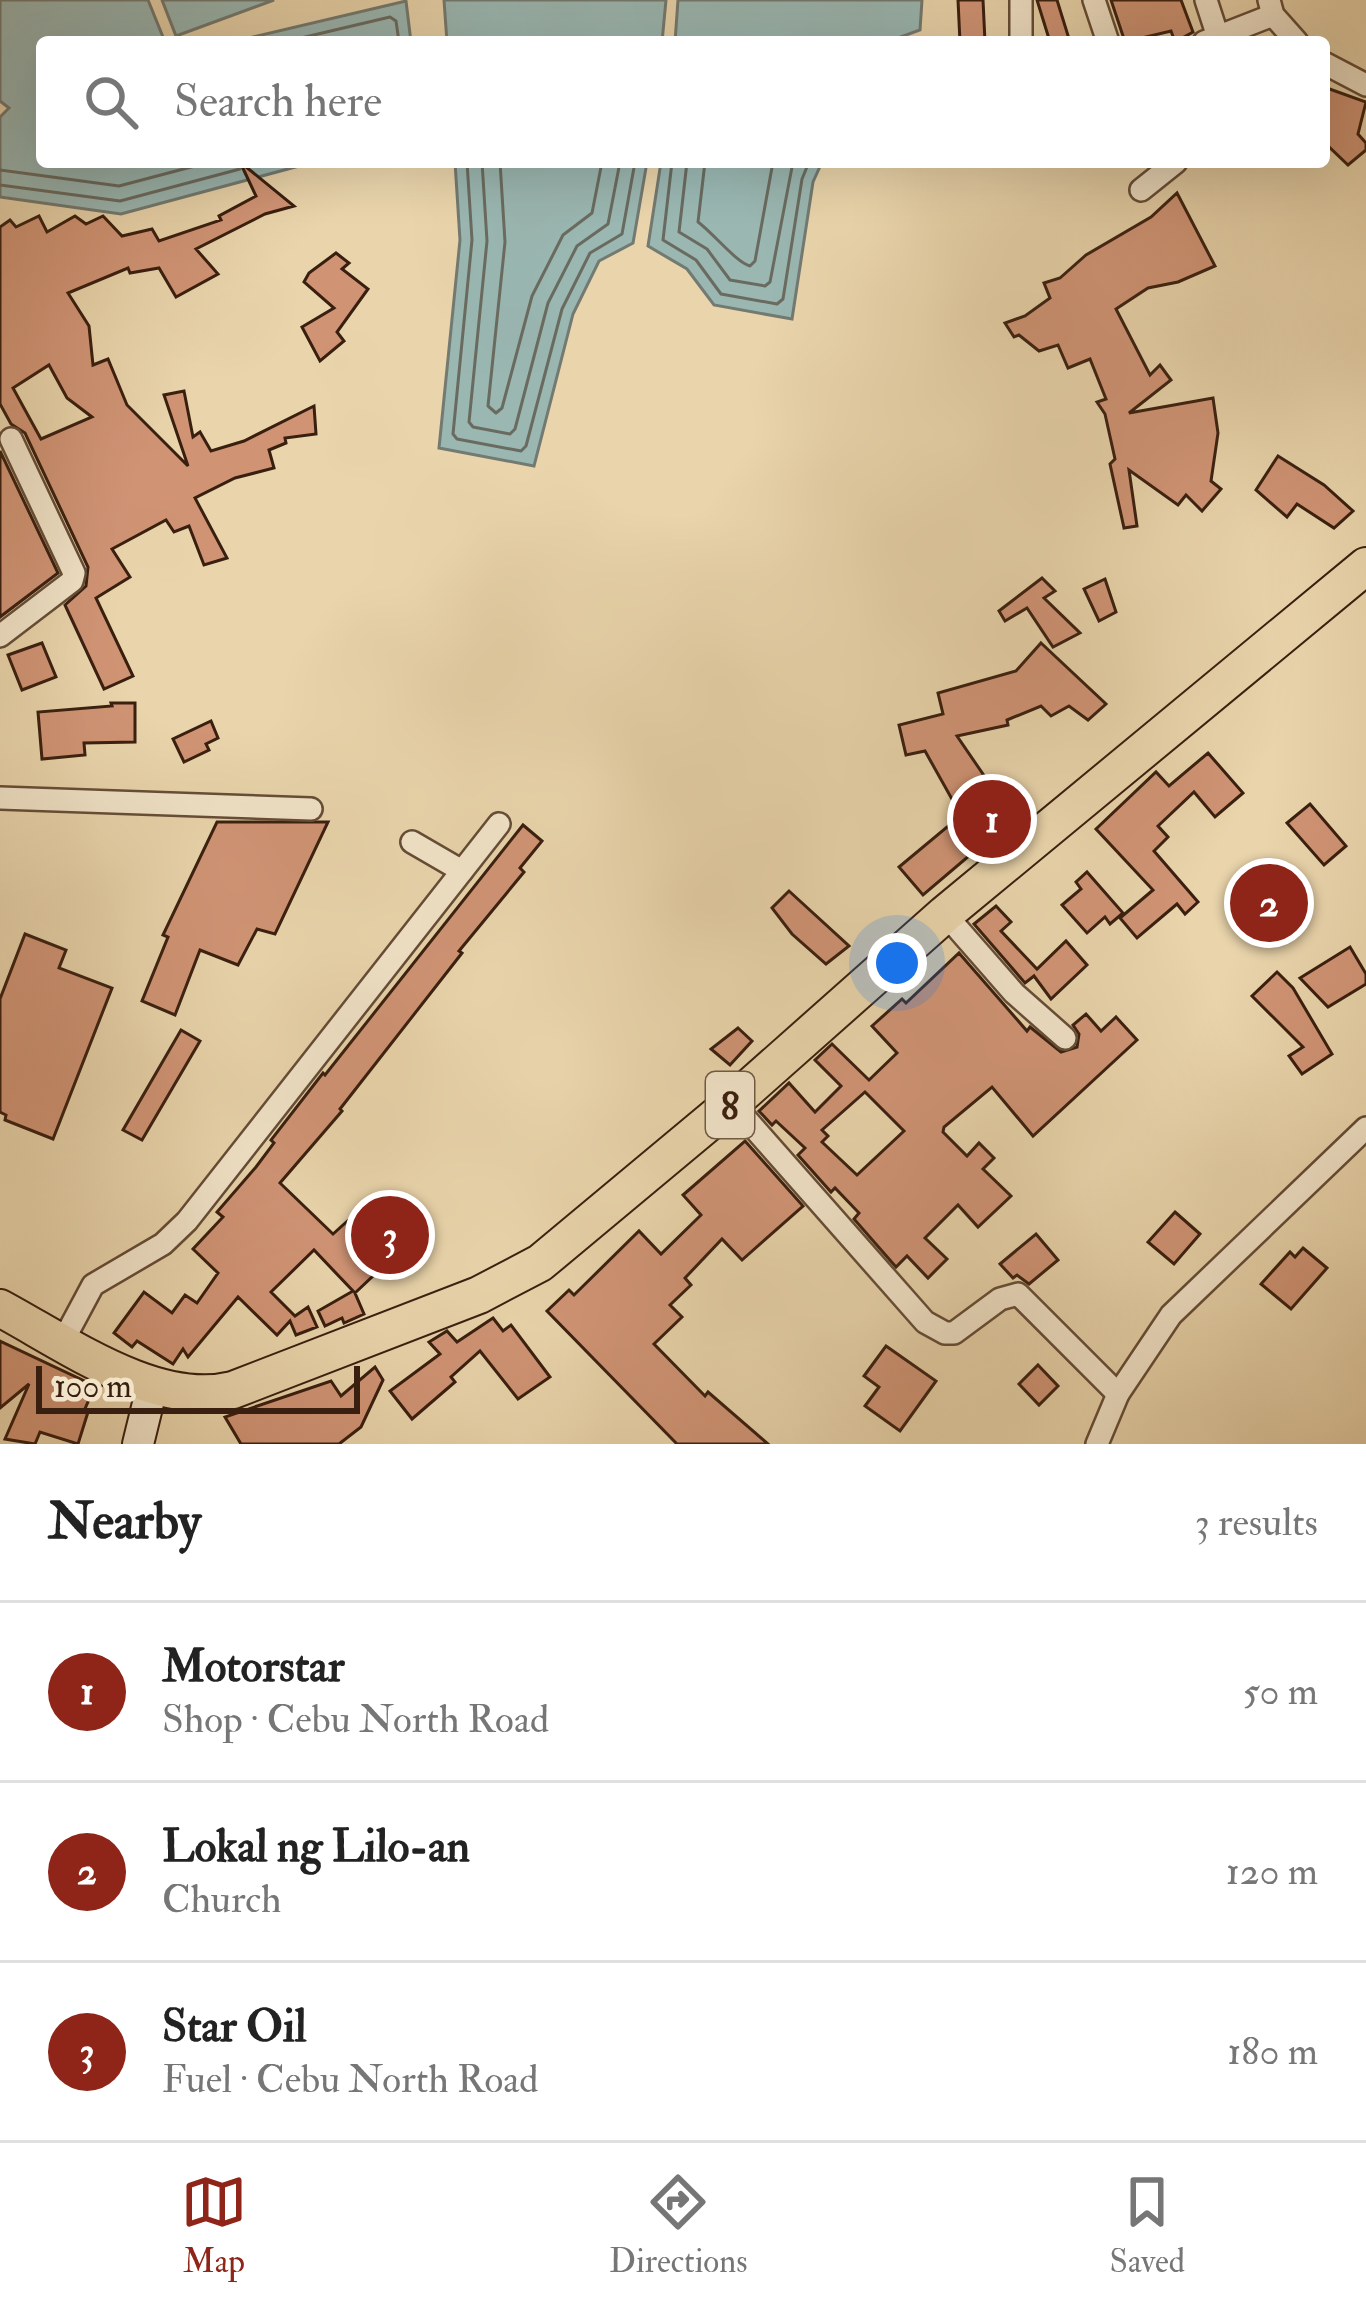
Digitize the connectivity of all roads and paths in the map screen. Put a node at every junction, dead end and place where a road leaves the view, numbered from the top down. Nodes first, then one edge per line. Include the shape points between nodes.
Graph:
1 (1021, 0) edge
2 (1094, 0) edge
3 (1205, 0) edge
4 (1271, 8) edge
5 (1021, 36) edge
6 (1106, 36) edge
7 (1211, 36) edge
8 (1217, 36) edge
9 (1292, 36) edge
10 (1330, 66) edge
11 (1366, 85) edge
12 (1169, 168) edge
13 (1142, 190) dead end
14 (10, 439) dead end
15 (1366, 566) edge
16 (0, 636) edge
17 (0, 798) edge
18 (311, 809) dead end
19 (499, 824) dead end
20 (412, 842) dead end
21 (462, 871) junction
22 (946, 914) junction
23 (1065, 1038) dead end
24 (732, 1103) junction
25 (1366, 1128) edge
26 (0, 1308) edge
27 (63, 1341) junction
28 (152, 1387) junction
29 (1118, 1394) junction
30 (138, 1444) edge
31 (1097, 1444) edge

1 - 5 street
2 - 6 street
3 - 7 street
4 - 8 street
4 - 9 street
10 - 11 street
12 - 13 street
14 - 16 street via 74,573
15 - 22 main road, 8
17 - 18 street
19 - 21 street
20 - 21 street
21 - 27 street via 187,1221 93,1285
22 - 23 street
22 - 24 main road, 8
24 - 28 main road, 8 via 552,1253 504,1283 233,1390 196,1395
24 - 29 street via 925,1322 954,1333 1018,1294
25 - 29 street via 1171,1315
26 - 27 main road, 8
27 - 28 main road, 8
28 - 30 street
29 - 31 street

